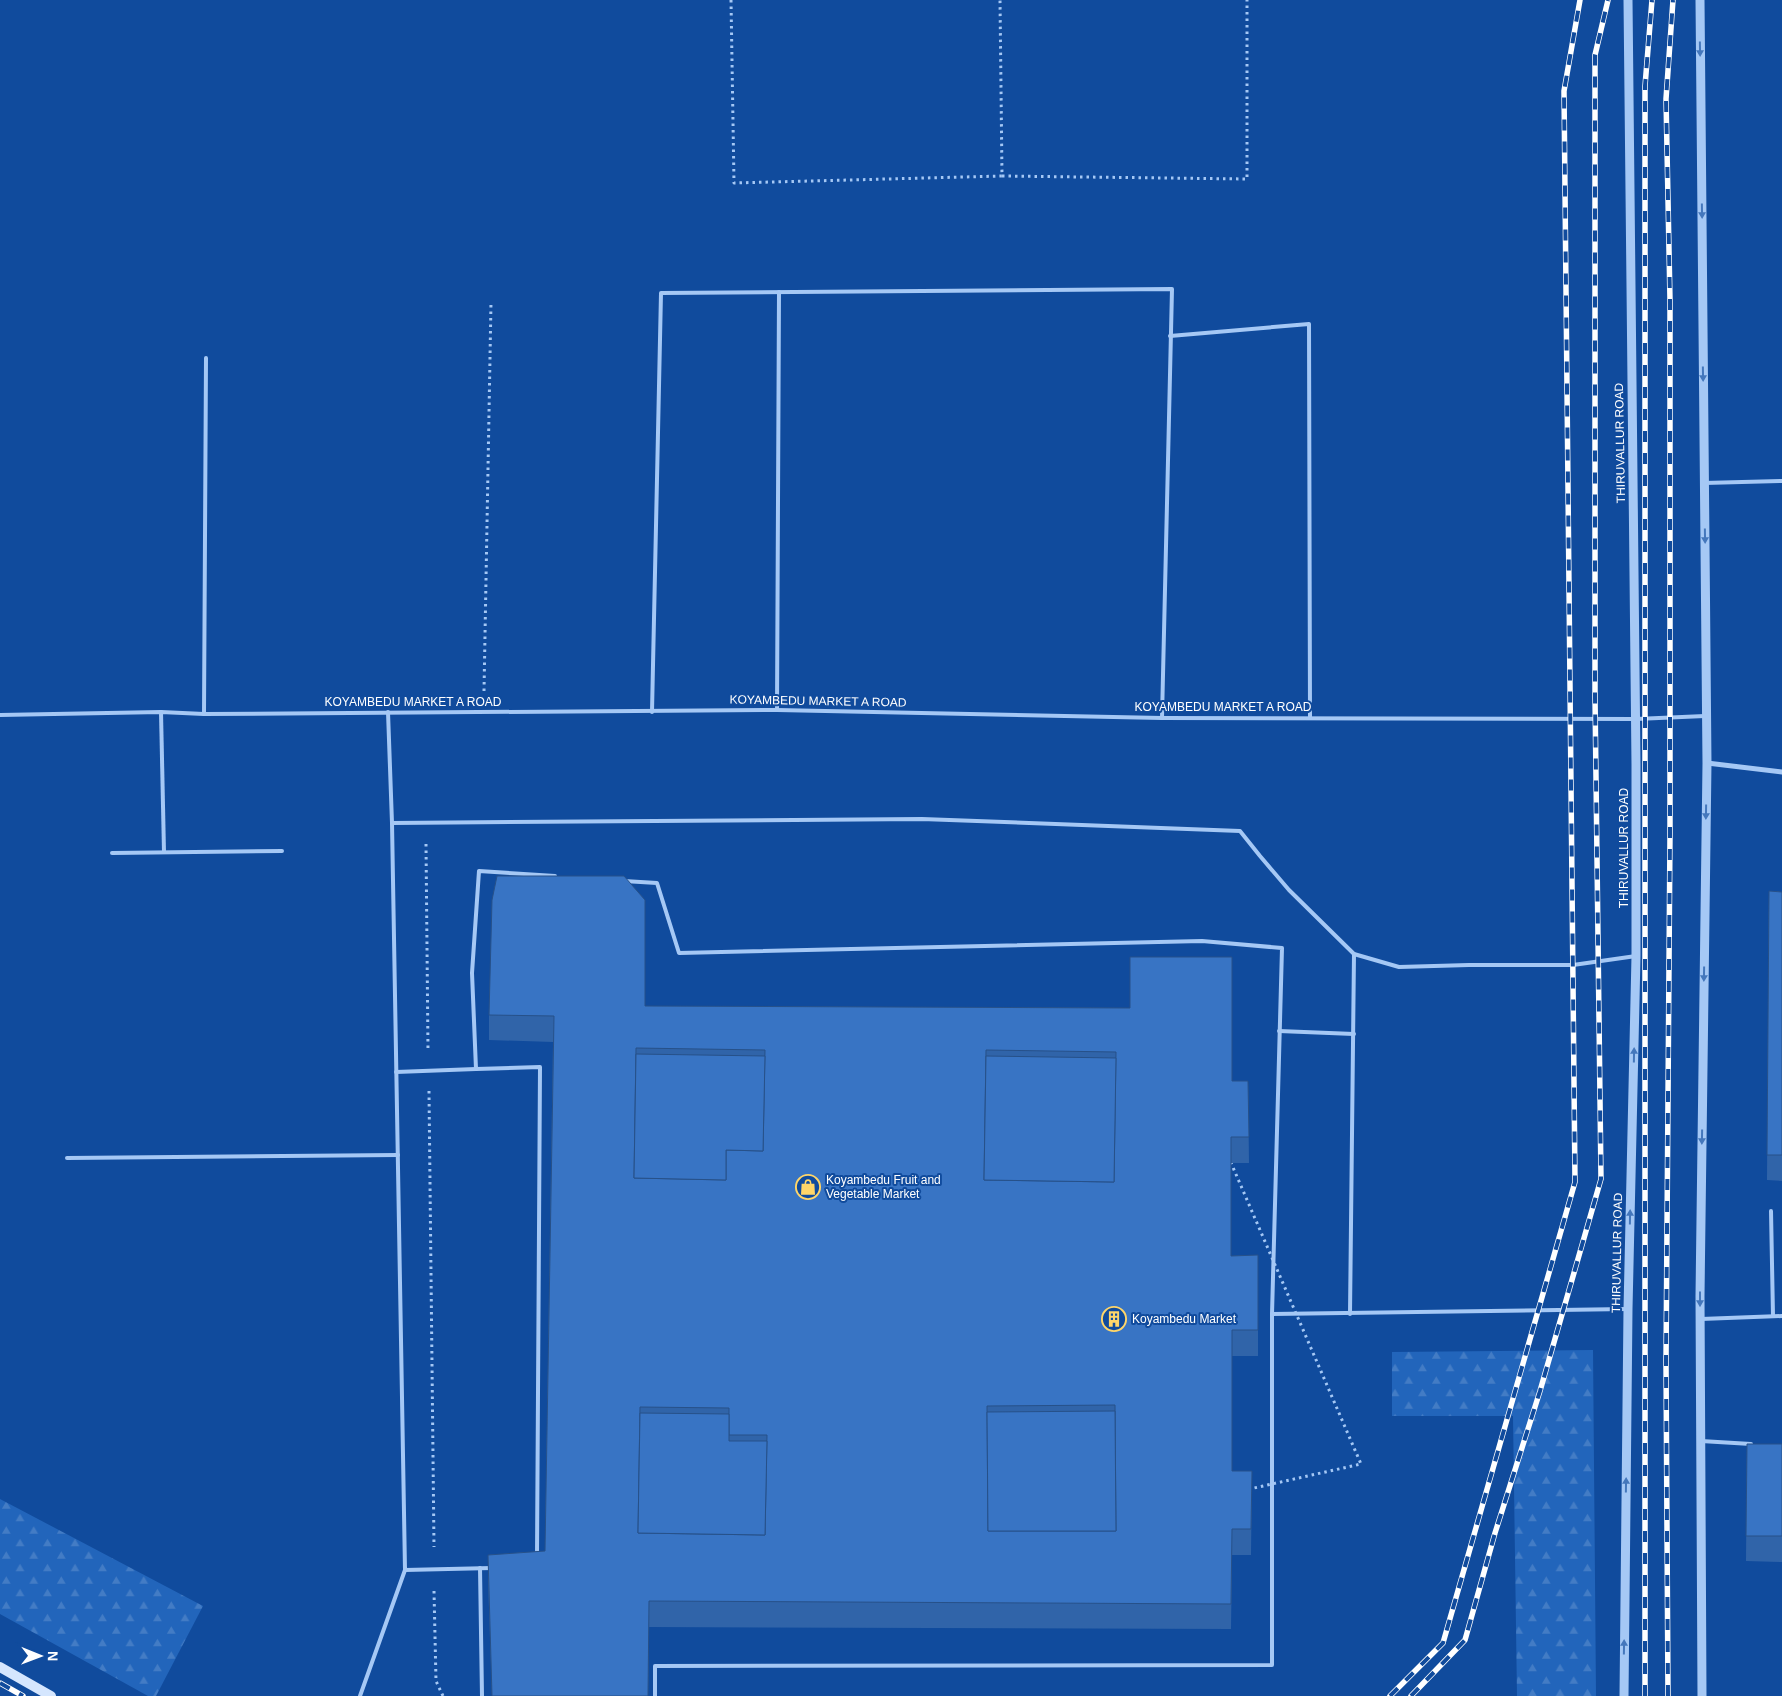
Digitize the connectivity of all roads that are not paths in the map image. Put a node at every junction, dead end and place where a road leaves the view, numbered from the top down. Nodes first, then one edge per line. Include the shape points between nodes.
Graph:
1 (1628, 0) edge
2 (1700, 0) edge
3 (779, 292) junction
4 (1170, 336) junction
5 (206, 358) dead end
6 (1782, 481) edge
7 (1704, 483) junction
8 (777, 710) junction
9 (161, 712) junction
10 (388, 712) junction
11 (652, 712) junction
12 (204, 714) junction
13 (0, 715) edge
14 (1706, 716) junction
15 (1162, 718) junction
16 (1310, 718) junction
17 (1636, 719) junction
18 (1707, 763) junction
19 (1782, 772) edge
20 (392, 823) junction
21 (282, 851) dead end
22 (164, 852) junction
23 (112, 853) dead end
24 (558, 876) edge
25 (618, 881) edge
26 (1354, 954) junction
27 (1636, 956) junction
28 (1280, 1031) junction
29 (1354, 1034) junction
30 (476, 1069) junction
31 (396, 1072) junction
32 (398, 1155) junction
33 (68, 1158) dead end
34 (1770, 1211) dead end
35 (1628, 1309) junction
36 (1272, 1314) junction
37 (1350, 1314) junction
38 (1773, 1316) junction
39 (1782, 1316) edge
40 (1701, 1319) junction
41 (1701, 1441) junction
42 (1756, 1444) edge
43 (537, 1566) edge
44 (499, 1567) edge
45 (480, 1568) junction
46 (405, 1570) junction
47 (0, 1667) edge
48 (52, 1696) edge
49 (360, 1696) edge
50 (482, 1696) edge
51 (655, 1696) edge
52 (1624, 1696) edge
53 (1702, 1696) edge

1 - 17 street, THIRUVALLUR ROAD
2 -> 7 street
3 - 4 lane via 1172,289
3 - 8 lane
3 - 11 lane via 661,293
4 - 15 lane
4 - 16 lane via 1309,324
5 - 12 lane
6 - 7 lane
7 -> 14 street
8 - 11 lane, KOYAMBEDU MARKET A ROAD
8 - 15 lane, KOYAMBEDU MARKET A ROAD
9 - 12 lane, KOYAMBEDU MARKET A ROAD
9 - 13 lane, KOYAMBEDU MARKET A ROAD
9 - 22 lane
10 - 11 lane, KOYAMBEDU MARKET A ROAD
10 - 12 lane, KOYAMBEDU MARKET A ROAD
10 - 20 lane
14 - 17 lane, KOYAMBEDU MARKET A ROAD
14 - 18 street
15 - 16 lane, KOYAMBEDU MARKET A ROAD
16 - 17 lane, KOYAMBEDU MARKET A ROAD
17 - 27 street, THIRUVALLUR ROAD
18 - 19 street
18 -> 40 street
20 - 26 lane via 922,820 1240,831 1289,890
20 - 31 lane
21 - 22 lane
22 - 23 lane
24 - 30 lane via 479,871 472,974
25 - 28 lane via 657,883 679,953 1202,941 1282,948
26 - 27 lane via 1399,967 1573,965
26 - 29 lane
35 -> 27 street, THIRUVALLUR ROAD
28 - 29 lane
28 - 36 lane
29 - 37 lane
30 - 31 lane
30 - 43 lane via 540,1068
31 - 32 lane
32 - 33 lane
32 - 46 lane
34 - 38 lane
35 - 37 lane
52 -> 35 street, THIRUVALLUR ROAD
36 - 37 lane
36 - 51 lane via 1272,1665 655,1666
38 - 39 lane
38 - 40 lane
40 - 41 street
41 - 42 lane
41 - 53 street
44 - 45 lane
45 - 46 lane
45 - 50 lane
46 - 49 lane
47 - 48 main road

